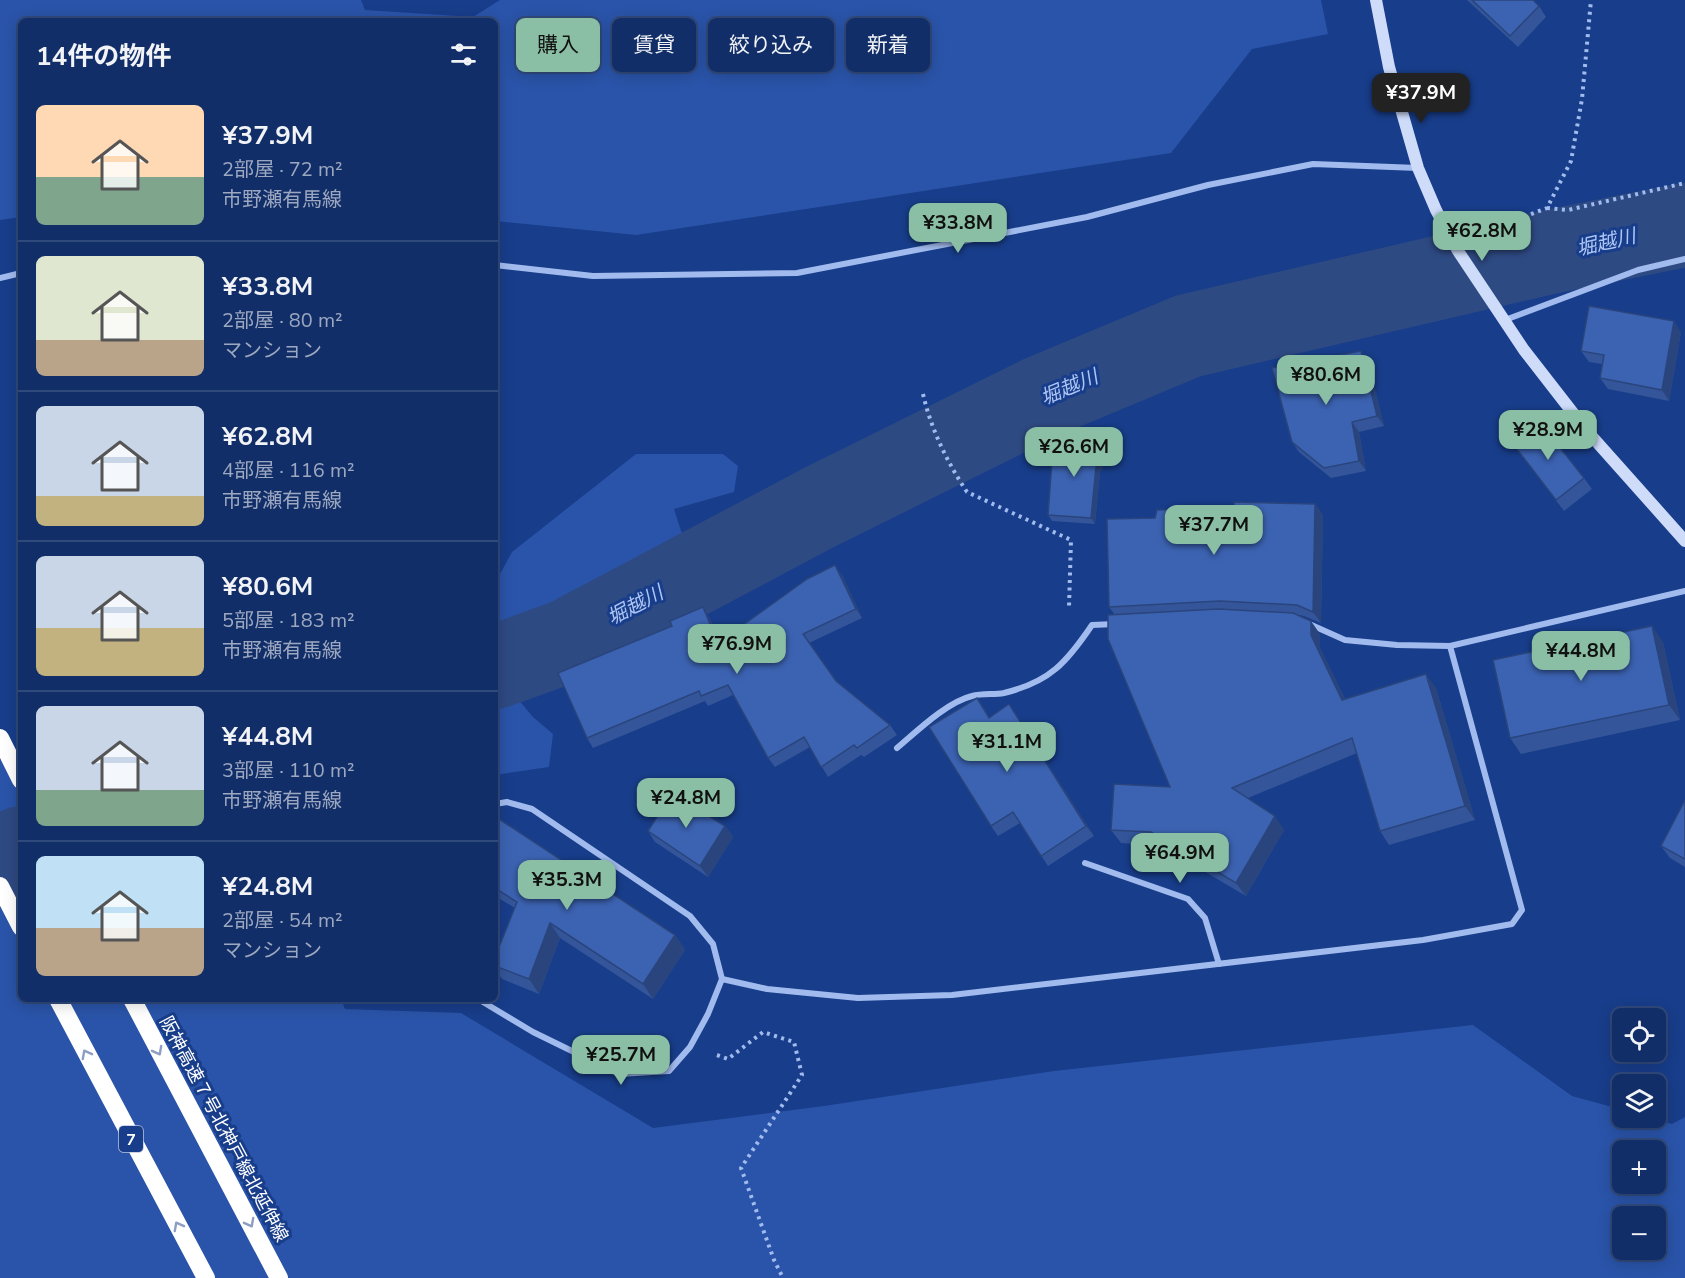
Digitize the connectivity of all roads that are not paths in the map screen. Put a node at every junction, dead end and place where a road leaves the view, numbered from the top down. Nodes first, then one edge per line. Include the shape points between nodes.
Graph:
1 (1376, 0) edge
2 (1418, 168) junction
3 (1685, 259) edge
4 (498, 265) edge
5 (18, 274) edge
6 (0, 278) edge
7 (1504, 321) junction
8 (1685, 541) edge
9 (1685, 591) edge
10 (1304, 621) edge
11 (1126, 623) edge
12 (1450, 646) junction
13 (0, 738) edge
14 (897, 748) dead end
15 (18, 774) edge
16 (498, 804) edge
17 (1085, 863) dead end
18 (0, 886) edge
19 (18, 921) edge
20 (1219, 964) junction
21 (722, 979) junction
22 (60, 1002) edge
23 (134, 1002) edge
24 (483, 1002) edge
25 (206, 1278) edge
26 (279, 1278) edge

1 - 2 main road via 1389,67
2 - 4 street via 1313,164 1087,217 796,273 593,276
2 - 7 main road via 1456,247
3 - 7 street via 1638,270
5 - 6 street
7 - 8 main road via 1587,431
9 - 12 street
10 - 12 street via 1345,639
11 - 14 street via 1092,625 1074,652 1046,678 1004,693 971,696 939,713
12 - 20 street via 1522,910 1512,924 1423,940
13 - 15 highway
16 - 21 street via 532,809 690,916 713,944
17 - 20 street via 1188,899 1205,918
18 - 19 highway
20 - 21 street via 952,995 858,998 767,989
21 - 24 street via 690,1047 669,1071 619,1074 533,1032
25 -> 22 highway, 7
23 -> 26 highway, 阪神高速７号北神戸線北延伸線

